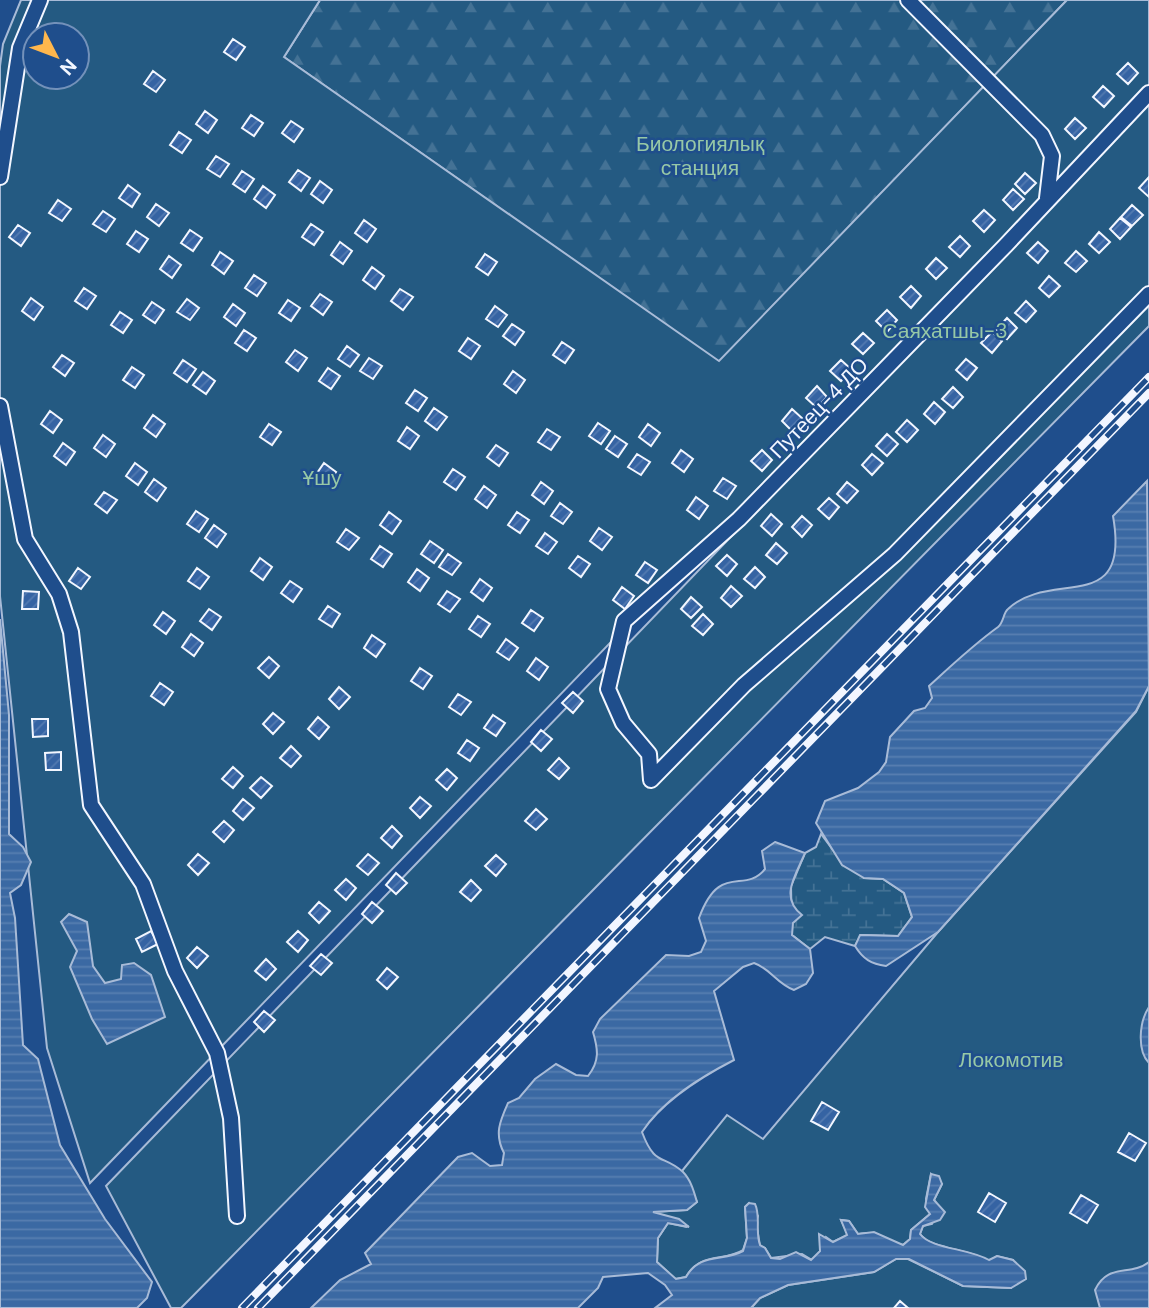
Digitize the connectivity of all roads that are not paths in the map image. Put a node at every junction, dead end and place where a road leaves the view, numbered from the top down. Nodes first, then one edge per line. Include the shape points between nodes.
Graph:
1 (40, 0) edge
2 (908, 0) edge
3 (1149, 93) edge
4 (0, 177) edge
5 (1047, 198) junction
6 (1149, 294) edge
7 (0, 406) edge
8 (237, 1216) dead end

1 - 4 street via 20,48
2 - 5 street via 1042,135 1052,156
3 - 5 street, Путеец-4 ДО
5 - 6 street, Путеец-4 ДО via 739,519 624,621 608,689 623,723 649,754 652,780 744,685 895,554
7 - 8 street via 25,539 59,594 71,632 91,805 143,884 175,971 217,1053 230,1118

